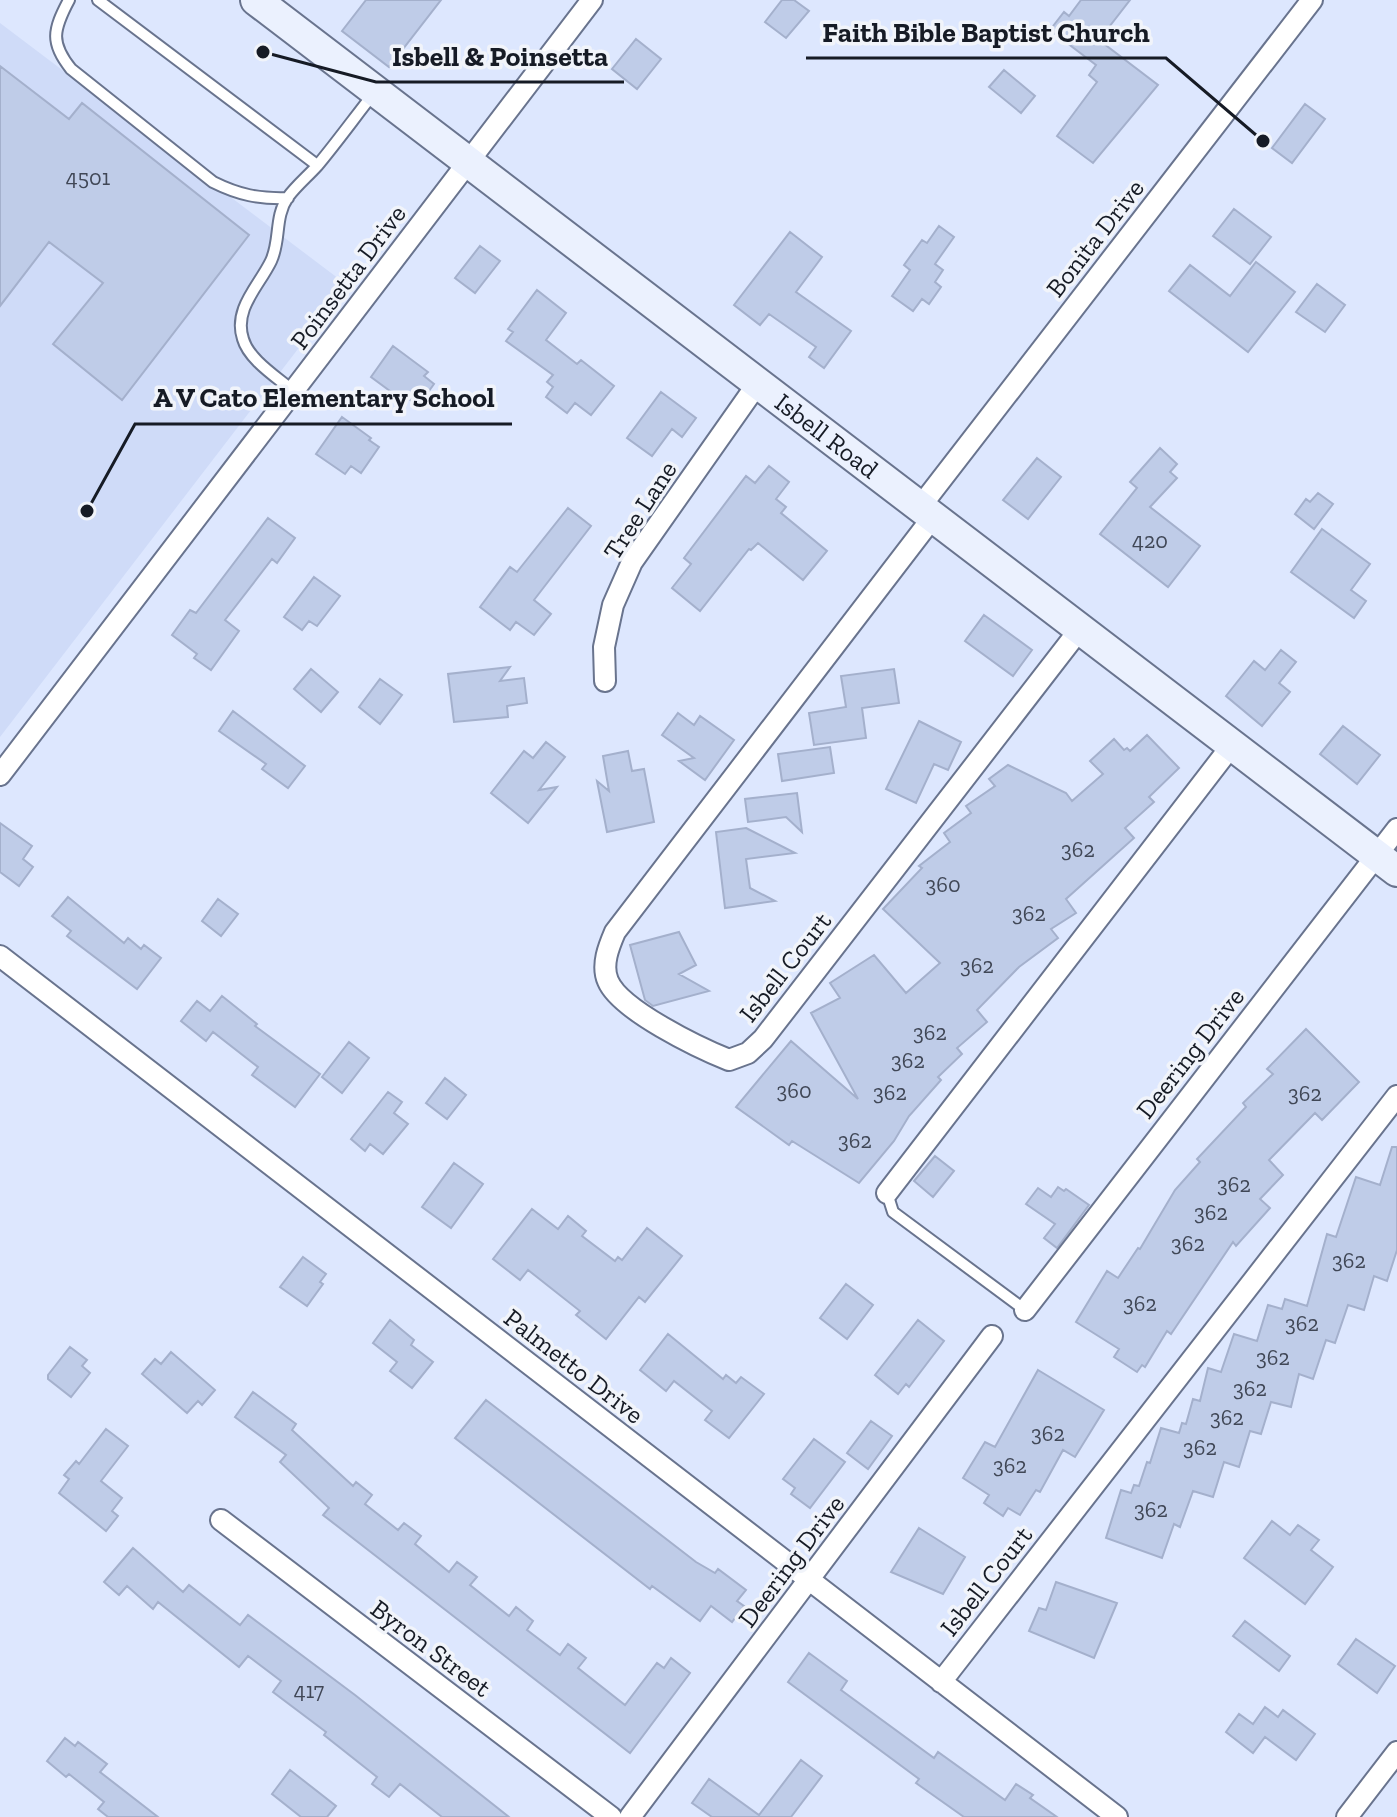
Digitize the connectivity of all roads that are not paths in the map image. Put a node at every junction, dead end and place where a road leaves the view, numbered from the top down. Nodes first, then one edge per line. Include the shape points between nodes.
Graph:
1 (69, 0) edge
2 (98, 0) edge
3 (256, 0) edge
4 (592, 0) edge
5 (1312, 0) edge
6 (375, 91) junction
7 (468, 162) junction
8 (317, 165) junction
9 (288, 198) junction
10 (758, 383) junction
11 (293, 391) junction
12 (927, 512) junction
13 (1080, 629) junction
14 (605, 681) dead end
15 (1232, 745) junction
16 (0, 775) edge
17 (1397, 829) edge
18 (1387, 863) edge
19 (0, 956) edge
20 (1397, 1096) edge
21 (887, 1193) joint
22 (1025, 1310) joint
23 (992, 1336) dead end
24 (221, 1520) dead end
25 (809, 1580) junction
26 (941, 1682) junction
27 (1397, 1752) edge
28 (611, 1817) edge
29 (630, 1817) edge
30 (1117, 1817) edge
31 (1347, 1817) edge

1 - 9 lane via 56,33 57,51 71,69 213,182 258,199
2 - 8 lane
3 - 6 street, Isbell Road
4 - 7 street, Poinsetta Drive
5 - 12 street, Bonita Drive
6 - 7 street, Isbell Road
6 - 8 lane
7 - 10 street, Isbell Road
7 - 11 street, Poinsetta Drive
8 - 9 lane
9 - 11 lane via 278,218 272,260 240,322 243,341 254,357
10 - 12 street, Isbell Road
10 - 14 street, Tree Lane via 632,562 613,605 604,647
11 - 16 street, Poinsetta Drive
12 - 13 street, Isbell Road
12 - 13 street, Isbell Court via 615,932 605,970 608,983 638,1012 729,1060 748,1053
13 - 15 street, Isbell Road
15 - 18 street, Isbell Road
15 - 21 street
17 - 18 street, Deering Drive
18 - 22 street, Deering Drive
19 - 25 street, Palmetto Drive
20 - 26 street, Isbell Court
21 - 22 lane via 893,1212
23 - 25 street, Deering Drive
24 - 28 street, Byron Street
25 - 26 street, Palmetto Drive
25 - 29 street, Deering Drive
26 - 30 street, Palmetto Drive
27 - 31 street

